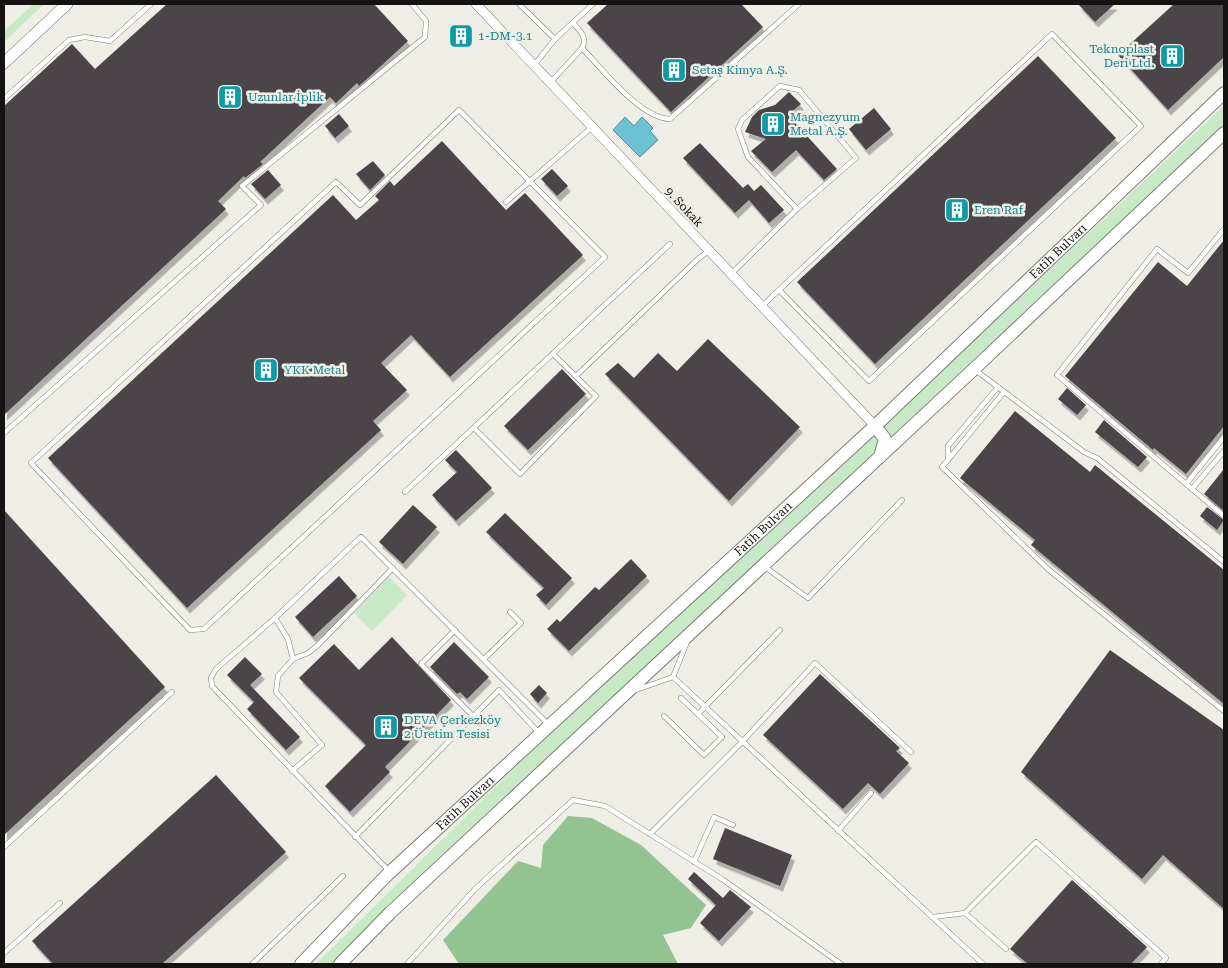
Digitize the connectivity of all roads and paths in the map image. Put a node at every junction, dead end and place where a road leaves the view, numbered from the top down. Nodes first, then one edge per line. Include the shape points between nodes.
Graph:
1 (66, 4) edge
2 (151, 4) edge
3 (412, 4) edge
4 (476, 4) edge
5 (519, 4) edge
6 (593, 4) edge
7 (798, 4) edge
8 (573, 23) junction
9 (555, 40) junction
10 (582, 48) junction
11 (4, 63) edge
12 (535, 64) junction
13 (550, 83) junction
14 (1224, 93) edge
15 (4, 99) edge
16 (592, 127) junction
17 (1224, 133) edge
18 (530, 181) junction
19 (506, 202) dead end
20 (797, 209) junction
21 (1224, 229) edge
22 (670, 244) dead end
23 (709, 251) junction
24 (731, 274) junction
25 (779, 290) junction
26 (762, 306) junction
27 (553, 354) junction
28 (974, 369) junction
29 (576, 376) junction
30 (998, 387) junction
31 (1004, 392) junction
32 (875, 426) junction
33 (474, 428) junction
34 (4, 434) edge
35 (1224, 437) edge
36 (1224, 451) edge
37 (880, 457) junction
38 (948, 460) junction
39 (1186, 484) junction
40 (1192, 489) junction
41 (405, 492) dead end
42 (902, 500) dead end
43 (1224, 516) edge
44 (1224, 562) edge
45 (764, 566) junction
46 (393, 568) junction
47 (510, 612) dead end
48 (275, 618) junction
49 (455, 630) junction
50 (780, 630) dead end
51 (691, 633) junction
52 (293, 659) junction
53 (484, 659) junction
54 (673, 677) junction
55 (172, 692) dead end
56 (628, 692) junction
57 (681, 698) dead end
58 (705, 707) junction
59 (1224, 711) edge
60 (698, 714) junction
61 (473, 716) junction
62 (664, 716) dead end
63 (545, 729) junction
64 (742, 742) junction
65 (911, 752) dead end
66 (292, 771) junction
67 (871, 793) dead end
68 (733, 825) dead end
69 (838, 831) junction
70 (650, 834) junction
71 (355, 837) junction
72 (4, 847) edge
73 (694, 862) junction
74 (390, 872) junction
75 (343, 876) dead end
76 (60, 903) dead end
77 (964, 913) junction
78 (933, 918) junction
79 (1006, 949) dead end
80 (4, 953) edge
81 (252, 964) edge
82 (300, 964) edge
83 (340, 964) edge
84 (407, 964) edge
85 (842, 964) edge
86 (983, 964) edge
87 (1161, 964) edge

1 - 11 street
2 - 15 lane via 110,41 85,37 69,40
3 - 34 lane via 426,21 424,37 242,186 261,205
4 - 12 street, 9. Sokak
5 - 9 lane
6 - 8 lane
7 - 10 lane via 670,119 661,119 644,110
8 - 9 lane
8 - 10 lane via 585,39
9 - 12 lane
10 - 13 lane
12 - 13 street, 9. Sokak
13 - 16 street, 9. Sokak
14 - 32 main road, Fatih Bulvarı
16 - 18 lane
16 - 23 street, 9. Sokak
17 - 28 main road
18 - 18 lane via 459,110 360,205 336,182 31,463 190,630 204,629 605,257
18 - 19 lane
20 - 20 lane via 748,157 738,129 742,120 780,86 799,90 856,158
20 - 24 lane
21 - 39 lane via 1188,273 1157,249 1057,374
22 - 27 lane
23 - 24 street, 9. Sokak
23 - 29 lane
24 - 26 street, 9. Sokak
25 - 25 lane via 869,381 1141,126 1052,34
25 - 26 lane
26 - 32 street, 9. Sokak
27 - 29 lane
27 - 33 lane
28 - 30 lane
28 - 37 main road
29 - 33 lane via 596,396 520,474
30 - 31 lane
30 - 38 lane via 948,446
31 - 38 lane
31 - 44 lane via 1084,452 1097,458
32 - 37 main road via 885,439
32 - 63 main road, Fatih Bulvarı
33 - 41 lane
35 - 39 lane
36 - 40 lane
37 - 45 main road
38 - 59 lane via 942,467 1049,570
39 - 40 lane
40 - 43 lane
42 - 45 lane via 808,598
45 - 51 main road
46 - 48 lane via 361,537
46 - 49 lane
46 - 52 lane via 317,646
47 - 53 lane via 521,623
48 - 52 lane via 288,639
48 - 66 lane via 216,668 211,678 212,686
49 - 53 lane
49 - 61 lane via 421,664
50 - 58 lane
51 - 54 lane
51 - 56 main road
52 - 66 lane via 278,676 276,692 322,745
53 - 63 lane
54 - 56 lane
54 - 58 lane
55 - 72 lane
56 - 83 main road via 390,913
57 - 60 lane
58 - 60 lane
58 - 64 lane
60 - 62 lane via 722,737 704,755
61 - 63 lane via 499,690
61 - 71 lane
63 - 74 main road, Fatih Bulvarı
64 - 65 lane via 815,663
64 - 69 lane
64 - 70 lane
66 - 71 lane
67 - 69 lane
68 - 73 lane via 714,817
69 - 78 lane
70 - 73 lane
70 - 84 lane via 605,806 574,800 476,888
71 - 74 lane
73 - 85 lane
74 - 82 main road, Fatih Bulvarı
75 - 81 lane
76 - 80 lane
77 - 78 lane
77 - 79 lane
77 - 87 lane via 1036,842 1166,958
78 - 86 lane

